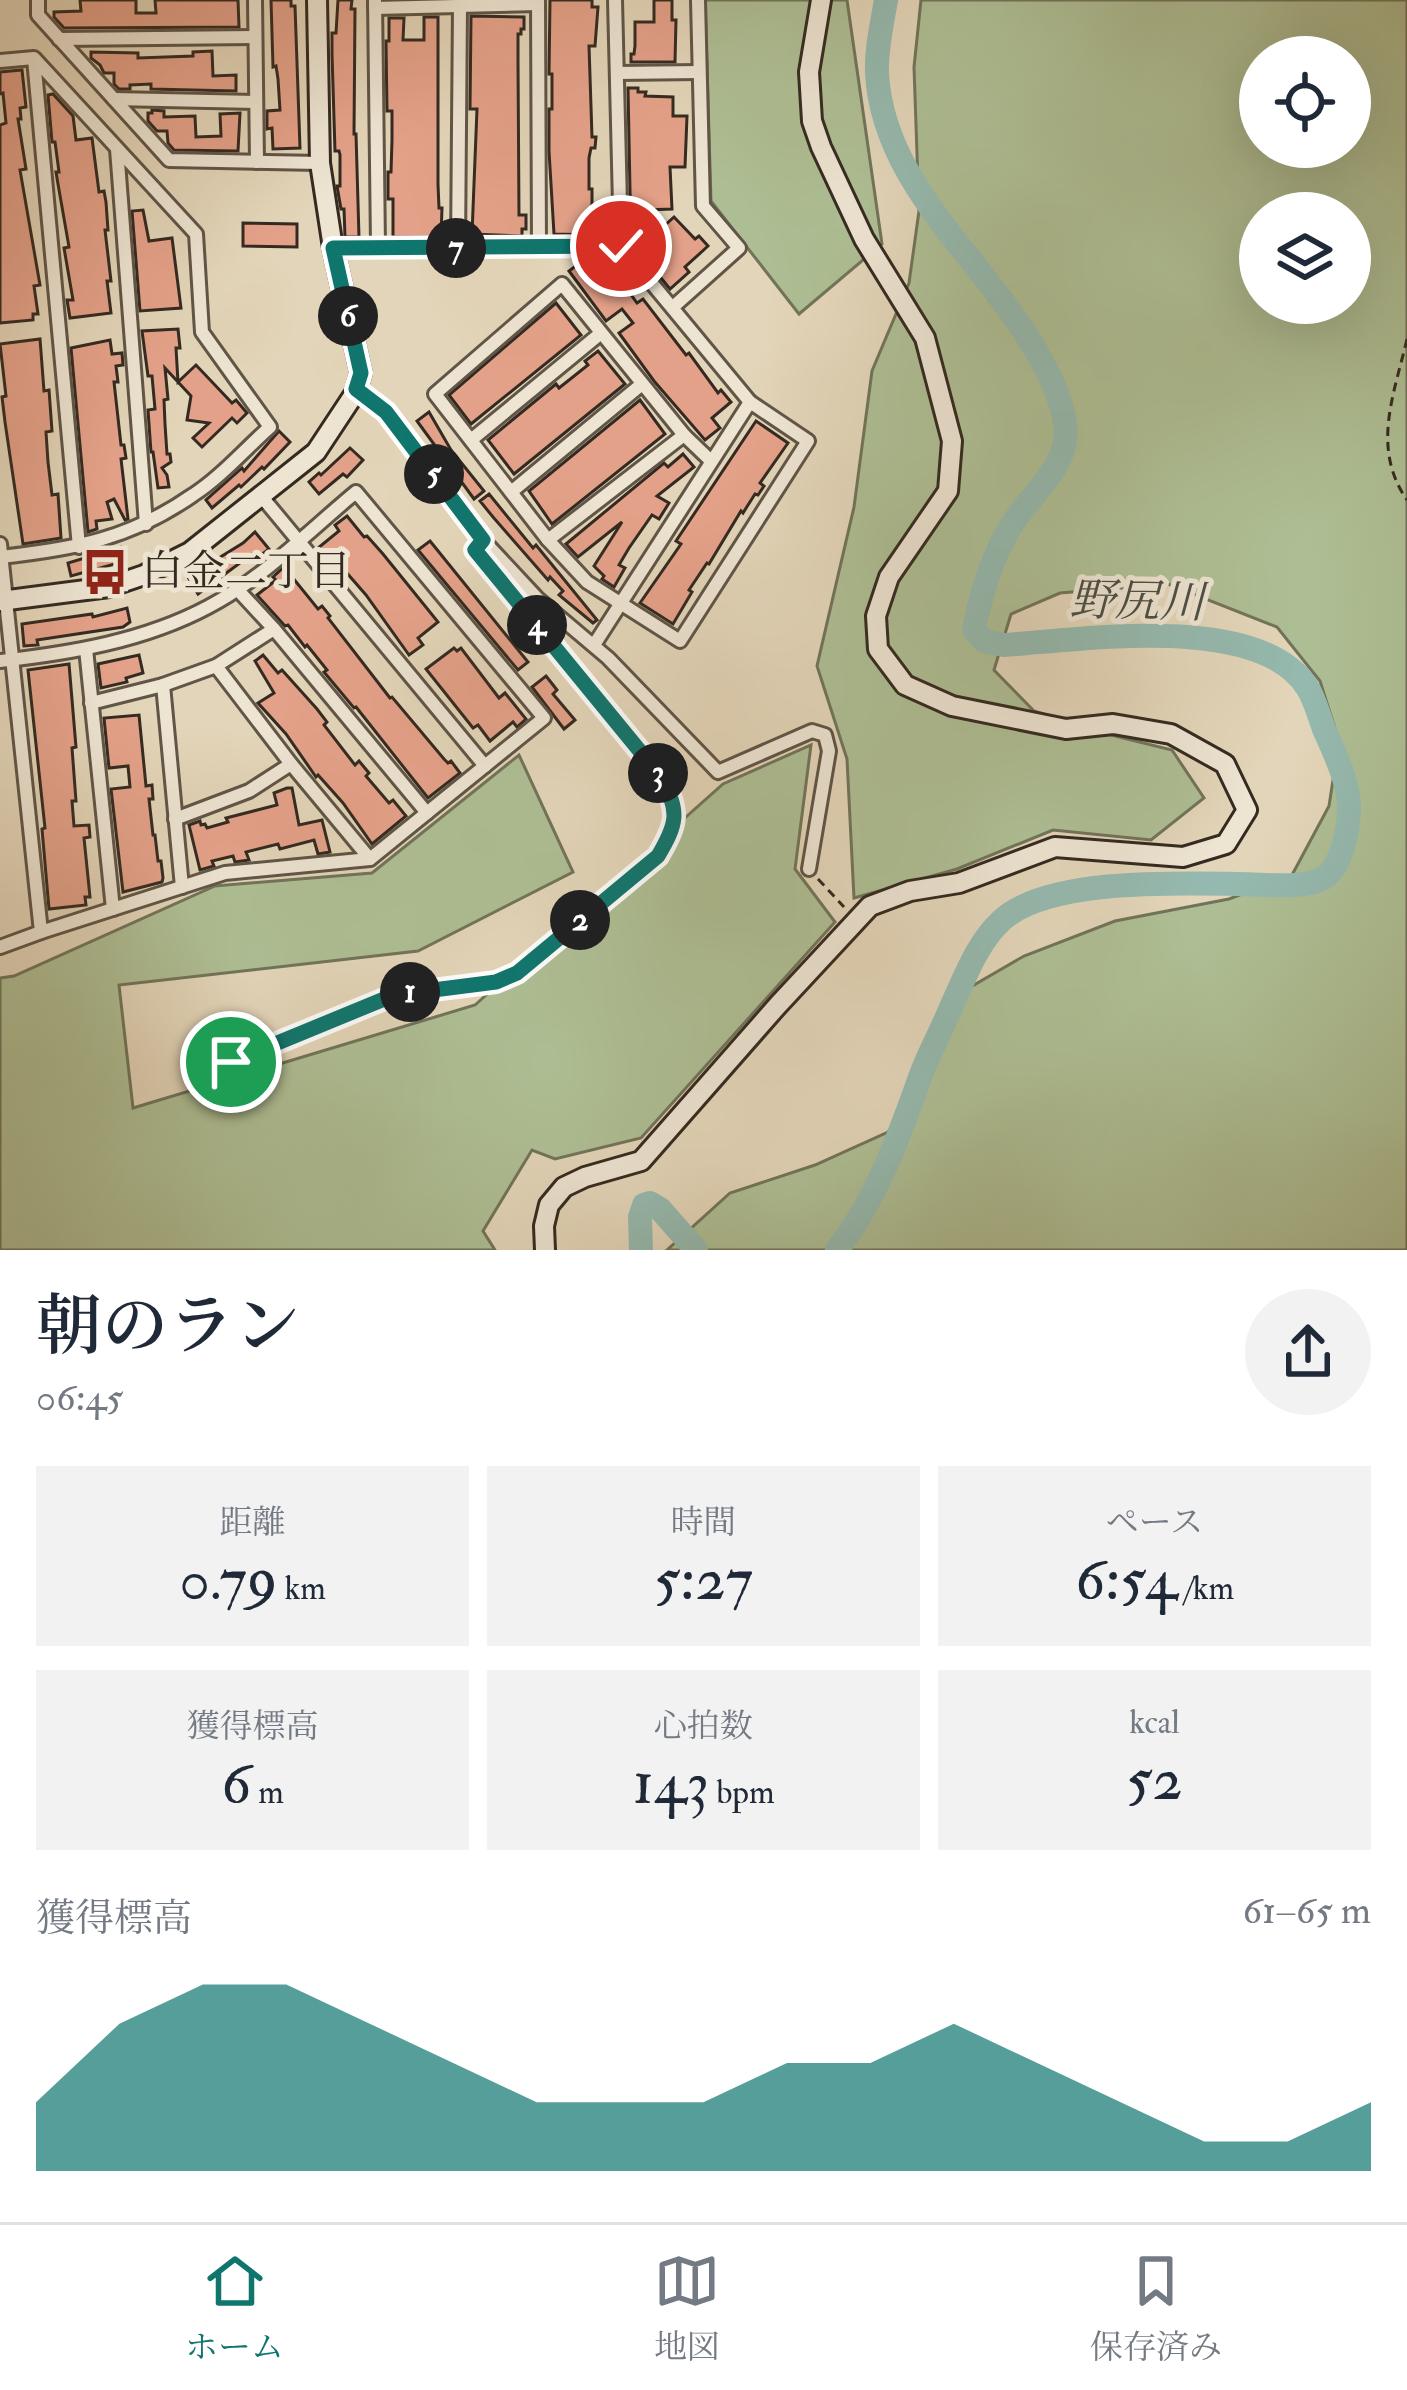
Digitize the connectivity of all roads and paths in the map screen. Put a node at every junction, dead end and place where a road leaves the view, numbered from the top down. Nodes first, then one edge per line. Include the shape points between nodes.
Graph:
1 (38, 0) edge
2 (255, 0) edge
3 (316, 0) edge
4 (615, 0) edge
5 (698, 0) edge
6 (821, 0) edge
7 (538, 2) edge
8 (375, 4) edge
9 (460, 6) junction
10 (255, 38) junction
11 (59, 39) junction
12 (34, 58) junction
13 (0, 61) edge
14 (700, 72) junction
15 (617, 73) junction
16 (114, 99) junction
17 (256, 102) junction
18 (117, 148) junction
19 (256, 162) junction
20 (320, 163) junction
21 (378, 246) junction
22 (621, 246) junction
23 (539, 247) junction
24 (333, 248) junction
25 (458, 248) junction
26 (674, 307) junction
27 (601, 333) junction
28 (1407, 339) edge
29 (643, 383) junction
30 (356, 389) junction
31 (750, 402) junction
32 (684, 434) junction
33 (471, 440) junction
34 (712, 461) junction
35 (511, 492) junction
36 (262, 497) junction
37 (1407, 500) edge
38 (146, 524) junction
39 (483, 540) junction
40 (548, 540) junction
41 (298, 541) junction
42 (0, 544) edge
43 (79, 548) junction
44 (1, 557) edge
45 (236, 588) junction
46 (4, 601) edge
47 (619, 604) junction
48 (274, 629) junction
49 (594, 645) junction
50 (86, 649) junction
51 (7, 660) edge
52 (215, 666) junction
53 (163, 686) junction
54 (91, 704) junction
55 (291, 764) junction
56 (485, 766) junction
57 (427, 814) junction
58 (175, 819) junction
59 (370, 859) junction
60 (809, 869) joint
61 (182, 887) junction
62 (113, 909) junction
63 (857, 921) junction
64 (41, 932) junction
65 (0, 947) edge
66 (231, 1062) dead end
67 (545, 1250) edge

1 - 11 street via 38,15
2 - 10 street
3 - 20 street
4 - 15 street
5 - 14 street
6 - 63 street via 809,72 812,121 864,239 925,338 952,441 948,491 889,577 876,616 878,649 904,686 952,706 1066,729 1113,724 1171,734 1225,764 1247,810 1226,844 1183,857 1055,847 959,883 910,891
7 - 9 street
7 - 23 street
8 - 9 street
8 - 21 street
9 - 25 street
10 - 11 street
10 - 17 street
11 - 16 street
12 - 13 street
12 - 18 street
12 - 43 street
14 - 15 street
14 - 26 street via 703,206 739,248
15 - 22 street
16 - 17 street
16 - 19 street via 169,160
17 - 19 street
18 - 38 street
18 - 38 street via 196,234 202,332 270,427 197,493
19 - 20 street
20 - 24 street
21 - 24 street
21 - 25 street
22 - 23 street
22 - 26 street
23 - 25 street
24 - 30 street via 361,373
26 - 31 street
27 - 29 street
27 - 33 street
27 - 33 street via 562,284 435,394
28 - 37 path via 1386,431 1394,482
29 - 32 street
29 - 35 street
30 - 36 street via 316,452
30 - 39 street via 386,412
31 - 34 street
31 - 47 street via 808,441 680,641
32 - 34 street
32 - 40 street
33 - 35 street
34 - 47 street
35 - 40 street
36 - 41 street
36 - 46 street via 190,552 144,575
38 - 43 street
39 - 49 street
39 - 66 lane via 475,550 662,778 673,798 671,834 658,856 517,973 394,995
40 - 47 street
41 - 45 street
41 - 56 street
41 - 56 street via 356,492 544,718
42 - 44 street
43 - 44 street
44 - 46 street
45 - 48 street
45 - 50 street via 140,636
46 - 51 street
47 - 49 street
48 - 52 street
48 - 57 street
49 - 60 street via 718,772 812,731 825,735
50 - 51 street
50 - 54 street
51 - 64 street
52 - 53 street
52 - 55 street
53 - 54 street
53 - 58 street
54 - 62 street
55 - 58 street via 249,791
55 - 59 street
56 - 57 street
57 - 59 street
58 - 61 street
59 - 61 street via 225,873
60 - 63 path
61 - 62 street
62 - 64 street
63 - 67 street via 641,1161 564,1187 549,1205
64 - 65 street

